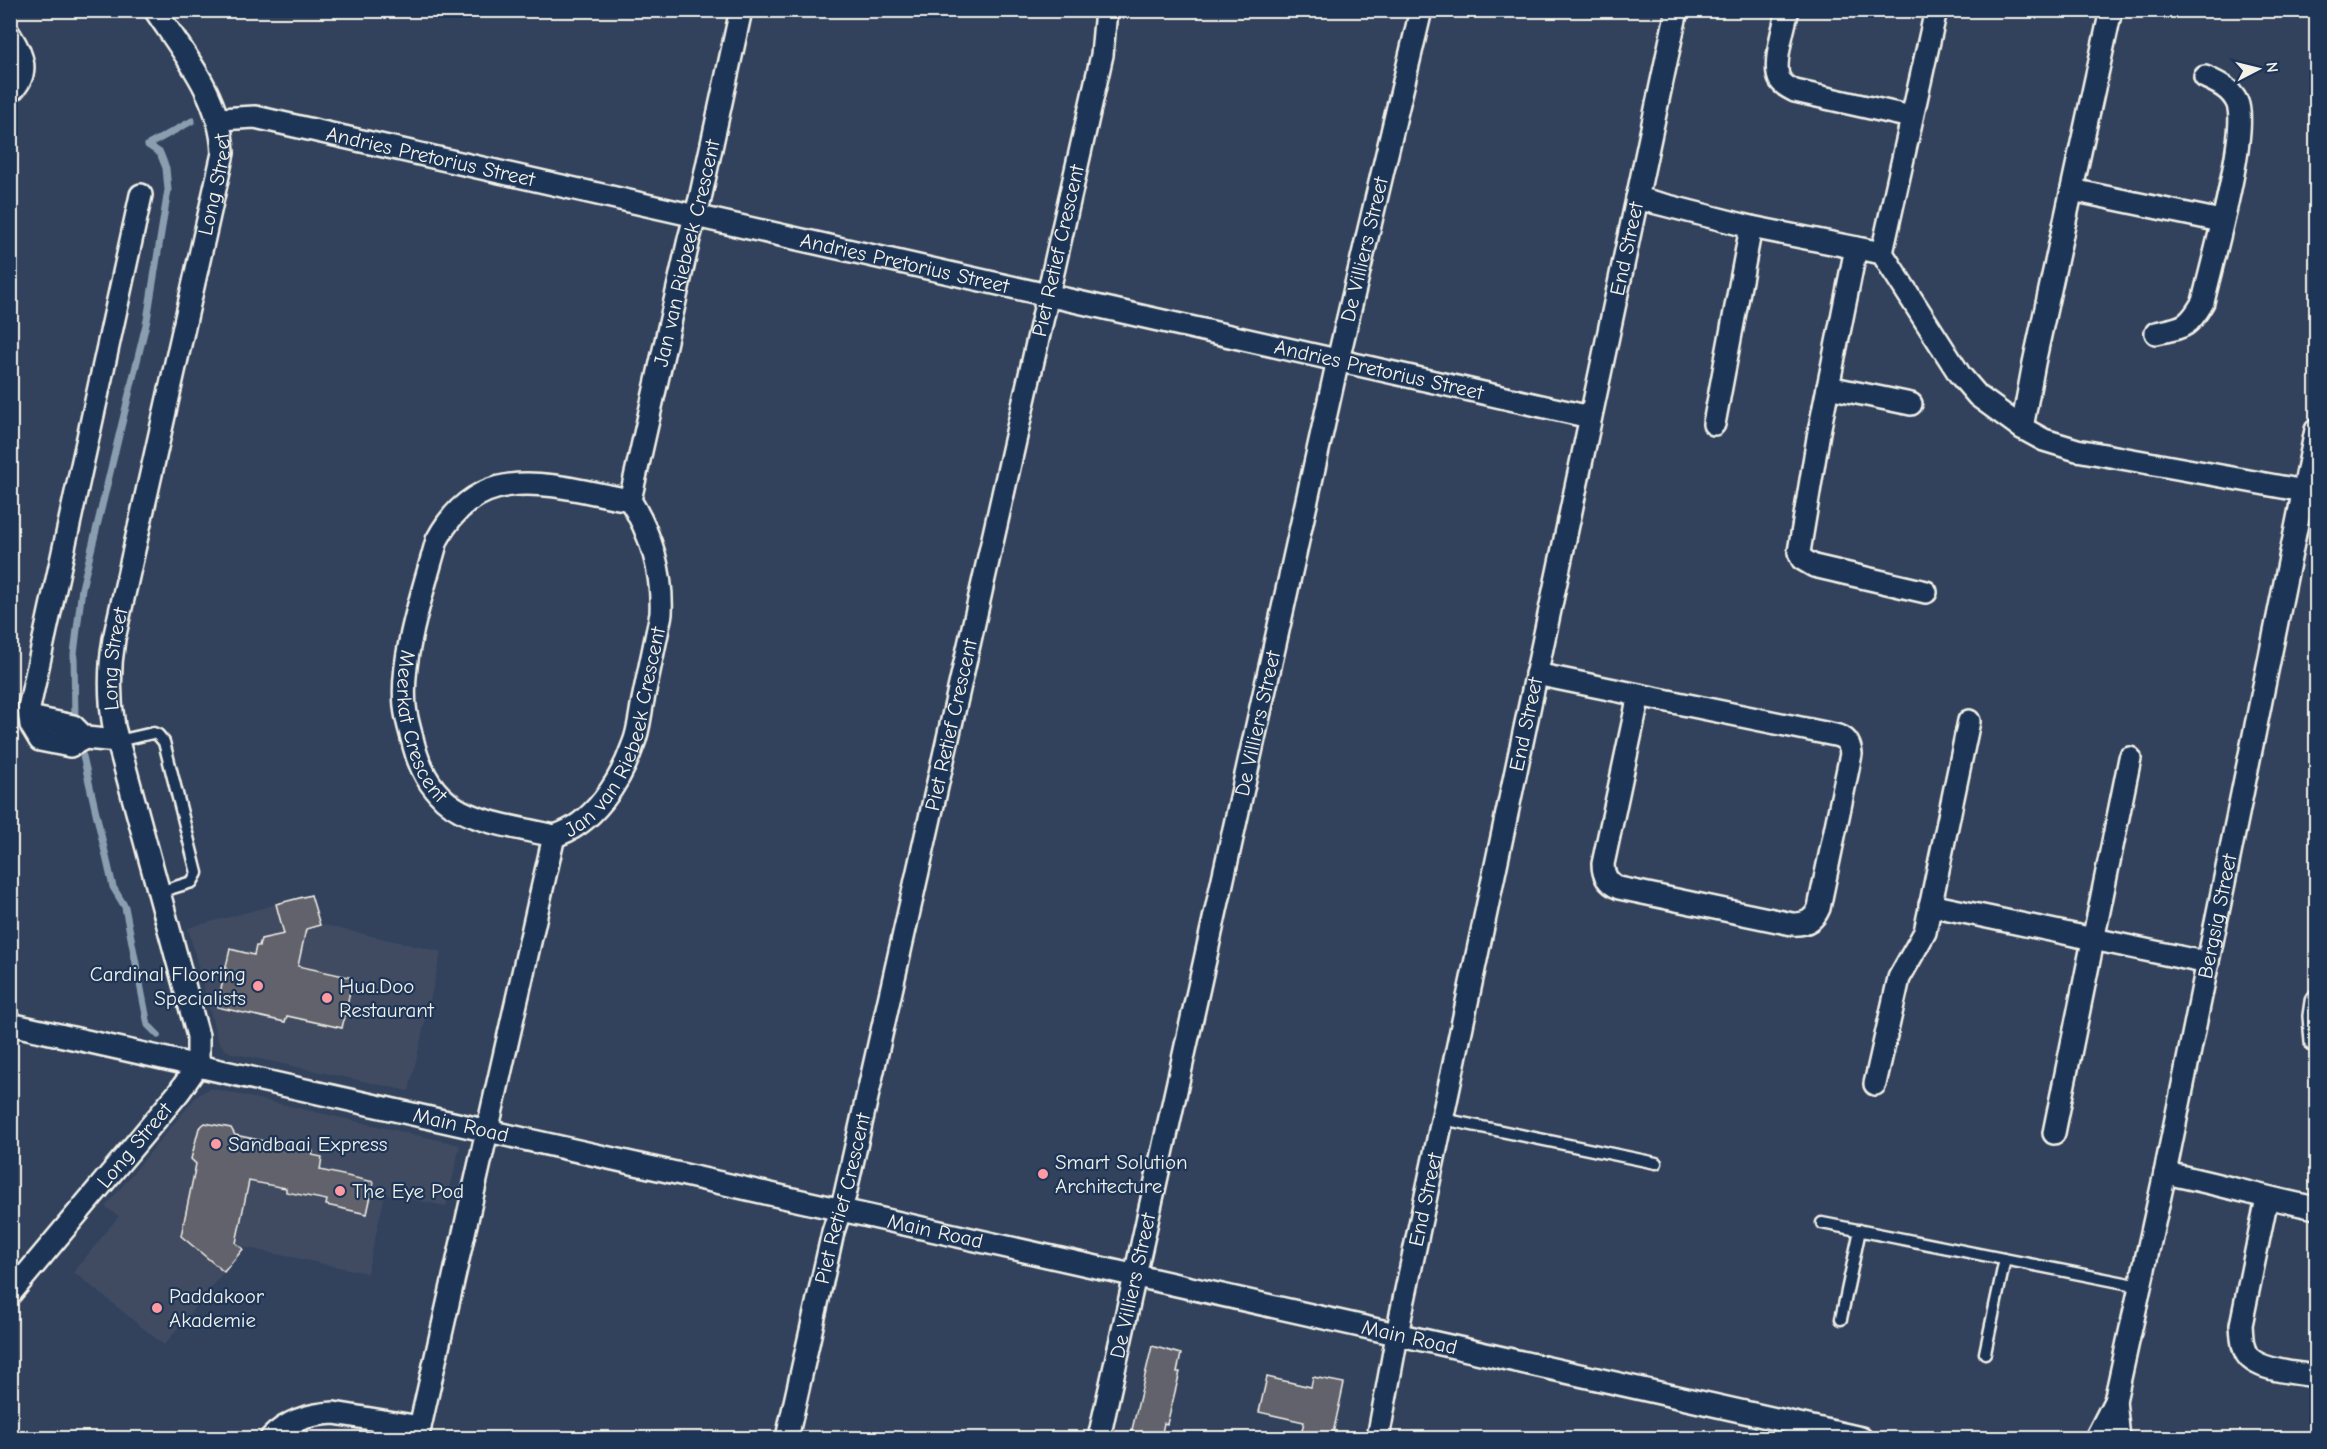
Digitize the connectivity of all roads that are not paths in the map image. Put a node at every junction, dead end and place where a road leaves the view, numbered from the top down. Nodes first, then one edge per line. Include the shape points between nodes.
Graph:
1 (155, 10) edge
2 (741, 10) edge
3 (1106, 10) edge
4 (1421, 10) edge
5 (1677, 10) edge
6 (1788, 10) edge
7 (1936, 10) edge
8 (2111, 10) edge
9 (10, 35) edge
10 (2205, 77) dead end
11 (10, 92) edge
12 (1911, 117) junction
13 (219, 119) junction
14 (2072, 190) junction
15 (141, 195) dead end
16 (1637, 198) junction
17 (695, 216) junction
18 (2222, 221) junction
19 (1751, 226) junction
20 (1856, 248) junction
21 (1882, 253) junction
22 (1048, 295) junction
23 (2156, 333) dead end
24 (1338, 360) junction
25 (1828, 387) junction
26 (1911, 404) dead end
27 (1590, 417) junction
28 (1714, 424) dead end
29 (2022, 428) junction
30 (2316, 430) edge
31 (2304, 491) junction
32 (630, 501) junction
33 (1926, 592) dead end
34 (1536, 674) junction
35 (1639, 695) junction
36 (23, 710) edge
37 (1969, 721) dead end
38 (118, 741) junction
39 (2130, 758) dead end
40 (554, 836) junction
41 (159, 892) junction
42 (1930, 905) junction
43 (2093, 939) junction
44 (2208, 963) junction
45 (2316, 1002) edge
46 (10, 1024) edge
47 (2316, 1042) edge
48 (198, 1065) junction
49 (1875, 1083) dead end
50 (1443, 1119) junction
51 (487, 1130) junction
52 (2054, 1134) dead end
53 (1656, 1163) dead end
54 (2165, 1173) junction
55 (2267, 1198) junction
56 (2316, 1208) edge
57 (841, 1210) junction
58 (1822, 1223) dead end
59 (1860, 1230) junction
60 (2005, 1259) junction
61 (1135, 1276) junction
62 (2140, 1287) junction
63 (10, 1294) edge
64 (1841, 1319) dead end
65 (1398, 1335) junction
66 (1985, 1353) dead end
67 (2316, 1376) edge
68 (2115, 1401) junction
69 (425, 1433) edge
70 (271, 1438) edge
71 (787, 1438) edge
72 (1099, 1438) edge
73 (1378, 1438) edge
74 (1861, 1438) edge
75 (2096, 1438) edge
76 (2119, 1438) edge

1 - 13 street, Long Street via 202,83
2 - 17 street, Jan van Riebeek Crescent
3 - 22 street, Piet Retief Crescent via 1102,55
4 - 24 street, De Villiers Street
5 - 16 street, End Street
6 - 12 street via 1777,74 1786,87
7 - 12 street
8 - 14 street
9 - 11 street via 21,51 24,67 19,84
10 - 18 street via 2226,87 2240,115 2239,145
12 - 21 street
13 - 17 street, Andries Pretorius Street via 255,117
13 - 38 street, Long Street via 223,136 221,171 110,664 111,708
14 - 18 street
14 - 29 street
15 - 36 street
16 - 19 street
16 - 27 street, End Street
17 - 22 street, Andries Pretorius Street
17 - 32 street, Jan van Riebeek Crescent
18 - 23 street via 2203,302 2194,318 2185,326
19 - 20 street
19 - 28 street
20 - 21 street
20 - 25 street
21 - 29 street via 1960,375 1978,396
22 - 24 street, Andries Pretorius Street
22 - 57 street, Piet Retief Crescent
24 - 27 street, Andries Pretorius Street
24 - 61 street, De Villiers Street
25 - 26 street
25 - 33 street via 1799,544 1802,559 1814,566
27 - 34 street, End Street
29 - 31 street via 2044,440 2078,450
30 - 31 street, Bergsig Street
31 - 44 street, Bergsig Street
32 - 40 street, Jan van Riebeek Crescent via 656,555 662,595 634,744 613,785 585,821
32 - 40 street, Meerkat Crescent via 519,482 491,488 467,501 444,525 437,540 406,661 405,708 422,767 435,790 474,817
34 - 35 street
34 - 50 street, End Street
35 - 35 street via 1835,735 1848,742 1850,760 1819,908 1813,918 1792,924 1619,888 1608,881 1603,864
36 - 38 street via 73,726 85,738
37 - 42 street
38 - 41 street, Long Street
38 - 41 lane via 153,733 164,742 197,873 192,882
39 - 43 street
40 - 51 street, Jan van Riebeek Crescent
41 - 48 street, Long Street via 198,1036
42 - 43 street
42 - 49 street via 1925,932 1899,978
43 - 44 street
43 - 52 street
44 - 54 street, Bergsig Street
45 - 47 street
46 - 48 street, Main Road
48 - 51 street, Main Road
48 - 63 street, Long Street
50 - 53 lane
50 - 65 street, End Street
51 - 57 street, Main Road
51 - 69 street, Jan van Riebeek Crescent
54 - 55 street
54 - 62 street, Bergsig Street
55 - 56 street
55 - 67 street via 2241,1325 2242,1343 2246,1355 2255,1363
57 - 61 street, Main Road
57 - 71 street, Piet Retief Crescent
58 - 59 lane
59 - 60 lane
59 - 64 lane
60 - 62 lane
60 - 66 lane
61 - 65 street, Main Road
61 - 72 street, De Villiers Street
62 - 68 street, Bergsig Street
65 - 73 street, End Street
65 - 74 street, Main Road
68 - 75 street, Bergsig Street
68 - 76 street, Bergsig Street
69 - 70 street via 320,1413 292,1422

